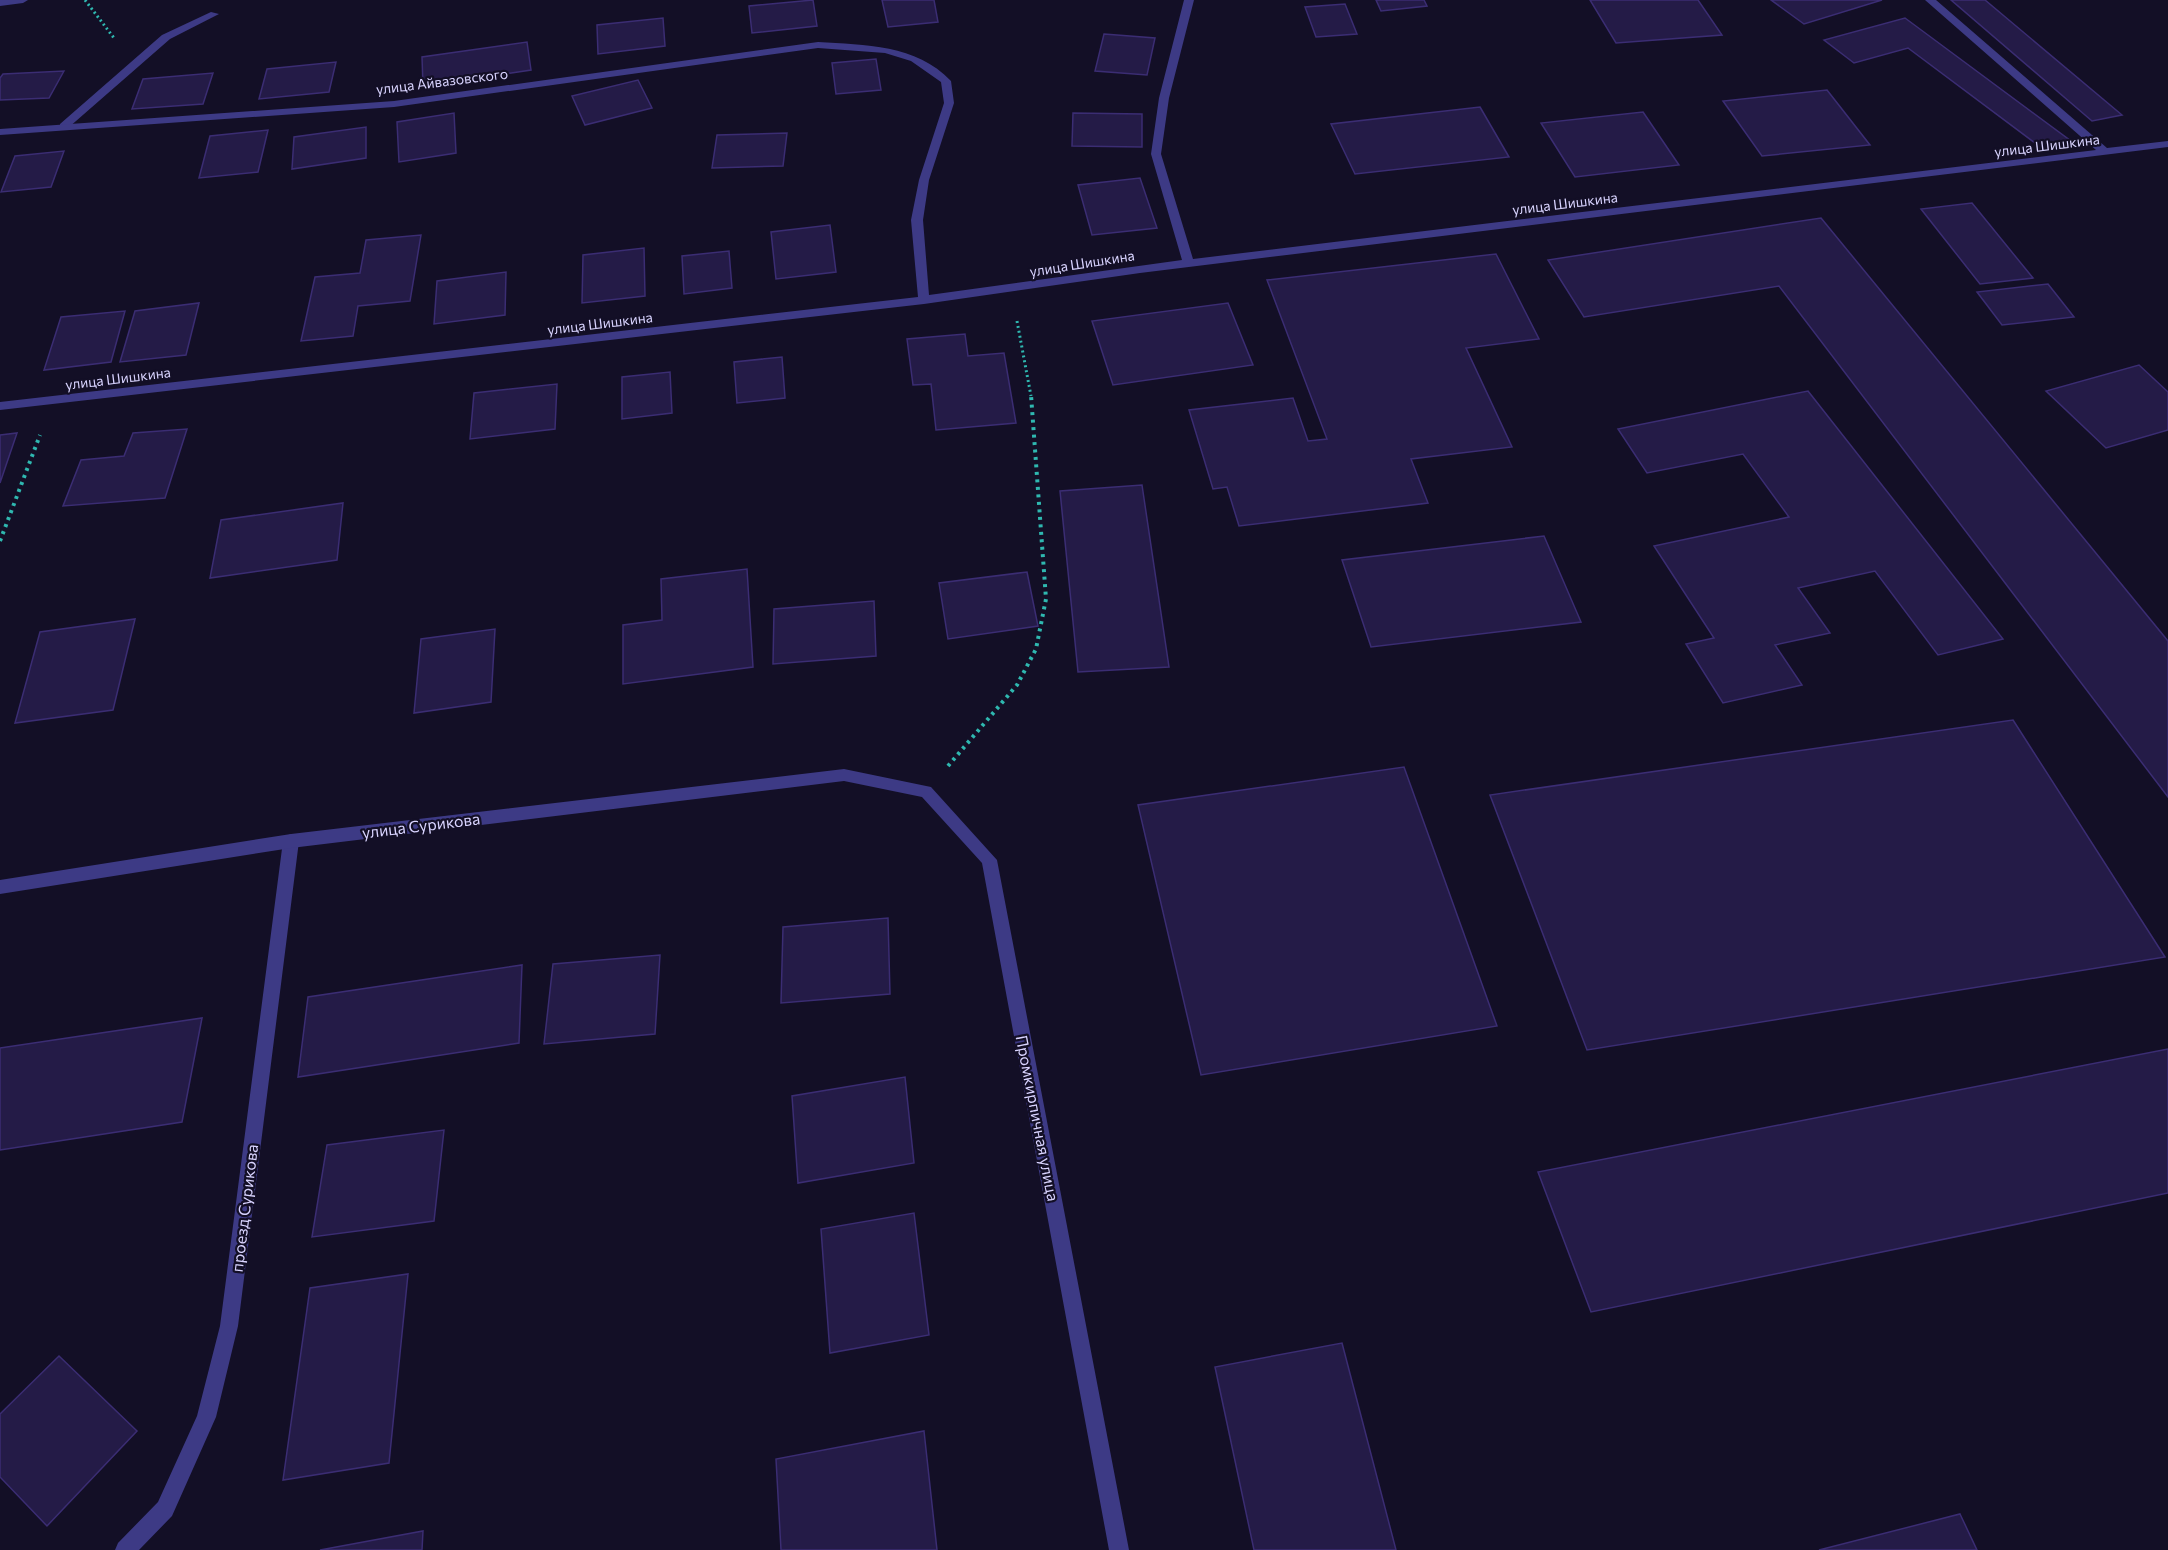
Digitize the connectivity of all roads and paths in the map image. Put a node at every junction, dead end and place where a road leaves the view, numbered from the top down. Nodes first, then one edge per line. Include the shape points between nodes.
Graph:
1 (23, 0) edge
2 (85, 0) edge
3 (1189, 0) edge
4 (1930, 0) edge
5 (0, 3) edge
6 (214, 14) dead end
7 (134, 66) junction
8 (64, 126) junction
9 (0, 132) edge
10 (2168, 144) edge
11 (2106, 153) junction
12 (1190, 263) junction
13 (1010, 290) junction
14 (924, 300) junction
15 (53, 401) junction
16 (0, 406) edge
17 (0, 541) edge
18 (926, 792) junction
19 (291, 841) junction
20 (0, 887) edge
21 (125, 1550) edge
22 (1119, 1550) edge

1 - 5 street
2 - 7 path
3 - 12 street via 1164,99 1156,154
4 - 11 street
6 - 7 street via 166,37
7 - 8 street
8 - 9 street, улица Айвазовского
8 - 14 street, улица Айвазовского via 394,104 818,45 886,50 915,59 946,81 949,102 924,180 917,220
10 - 11 street, улица Шишкина
11 - 12 street, улица Шишкина
12 - 13 street, улица Шишкина
13 - 14 street, улица Шишкина
13 - 18 path via 1034,407 1046,599 1036,649 1017,685
14 - 15 street, улица Шишкина
15 - 16 street, улица Шишкина
15 - 17 path
18 - 19 street, улица Сурикова via 844,775
18 - 22 street, Промкирпичная улица via 989,860
19 - 20 street, улица Сурикова
19 - 21 street, проезд Сурикова via 229,1326 206,1417 165,1509

